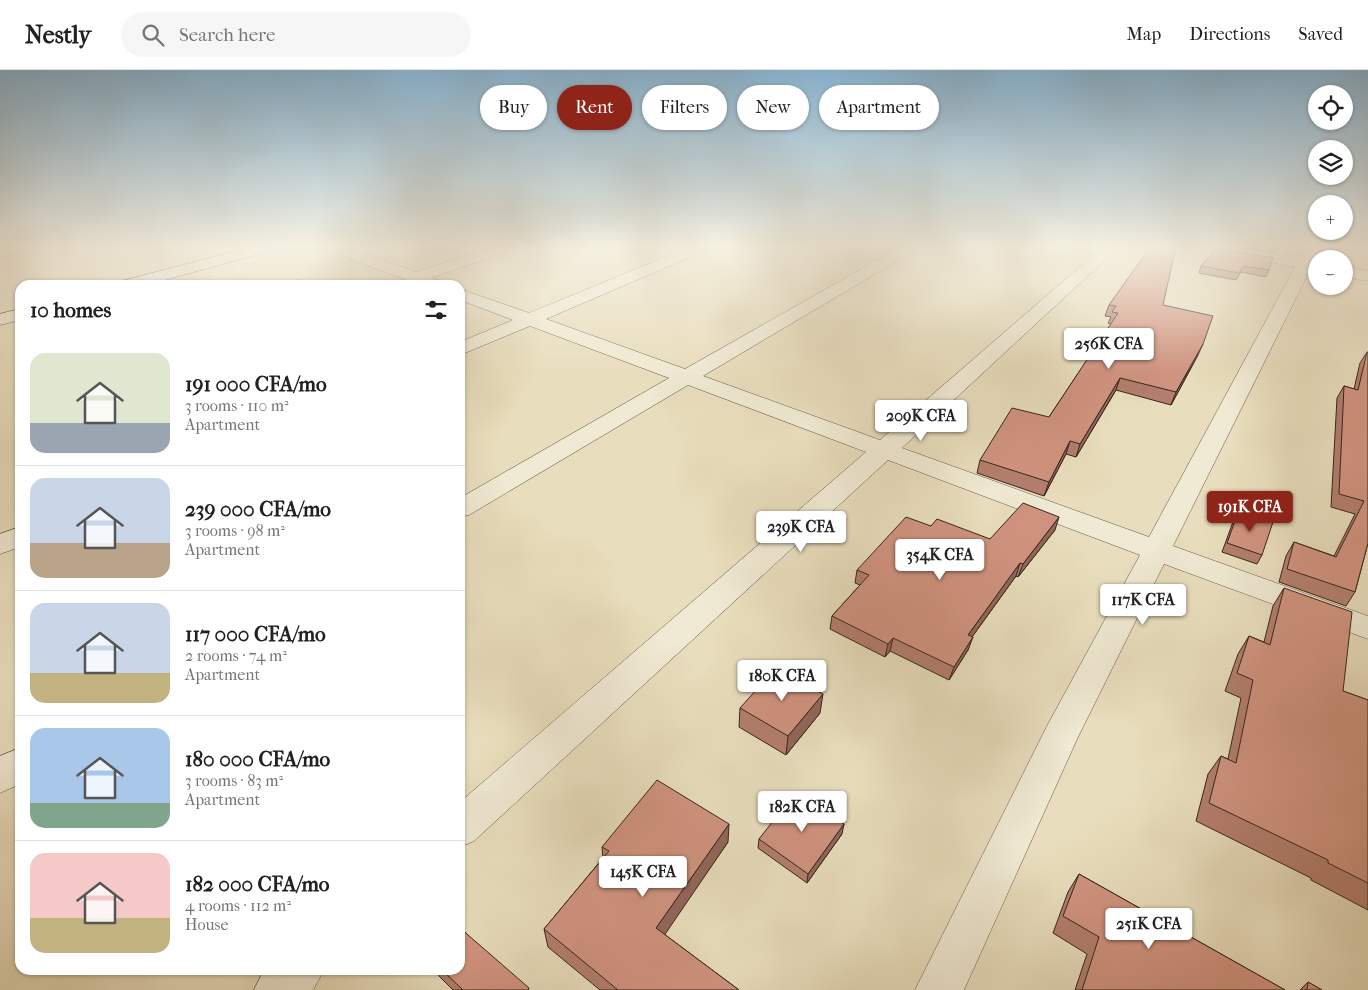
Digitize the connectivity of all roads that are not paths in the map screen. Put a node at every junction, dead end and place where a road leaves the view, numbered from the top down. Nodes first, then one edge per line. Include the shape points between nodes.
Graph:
1 (603, 289) edge
2 (838, 289) edge
3 (1065, 289) edge
4 (1295, 289) edge
5 (465, 296) edge
6 (15, 316) edge
7 (0, 320) edge
8 (530, 320) junction
9 (465, 347) edge
10 (686, 377) junction
11 (886, 450) junction
12 (465, 505) edge
13 (15, 538) edge
14 (0, 544) edge
15 (1156, 549) junction
16 (1368, 628) edge
17 (15, 767) edge
18 (0, 776) edge
19 (465, 824) edge
20 (294, 975) edge
21 (278, 990) edge
22 (939, 990) edge

1 - 8 street
2 - 10 street
3 - 11 street
4 - 15 street
5 - 8 street
6 - 7 street
8 - 9 street
8 - 10 street
10 - 11 street
10 - 12 street
11 - 15 street
11 - 19 street
13 - 14 street
15 - 16 street
15 - 22 street via 1060,737
17 - 18 street
20 - 21 street

